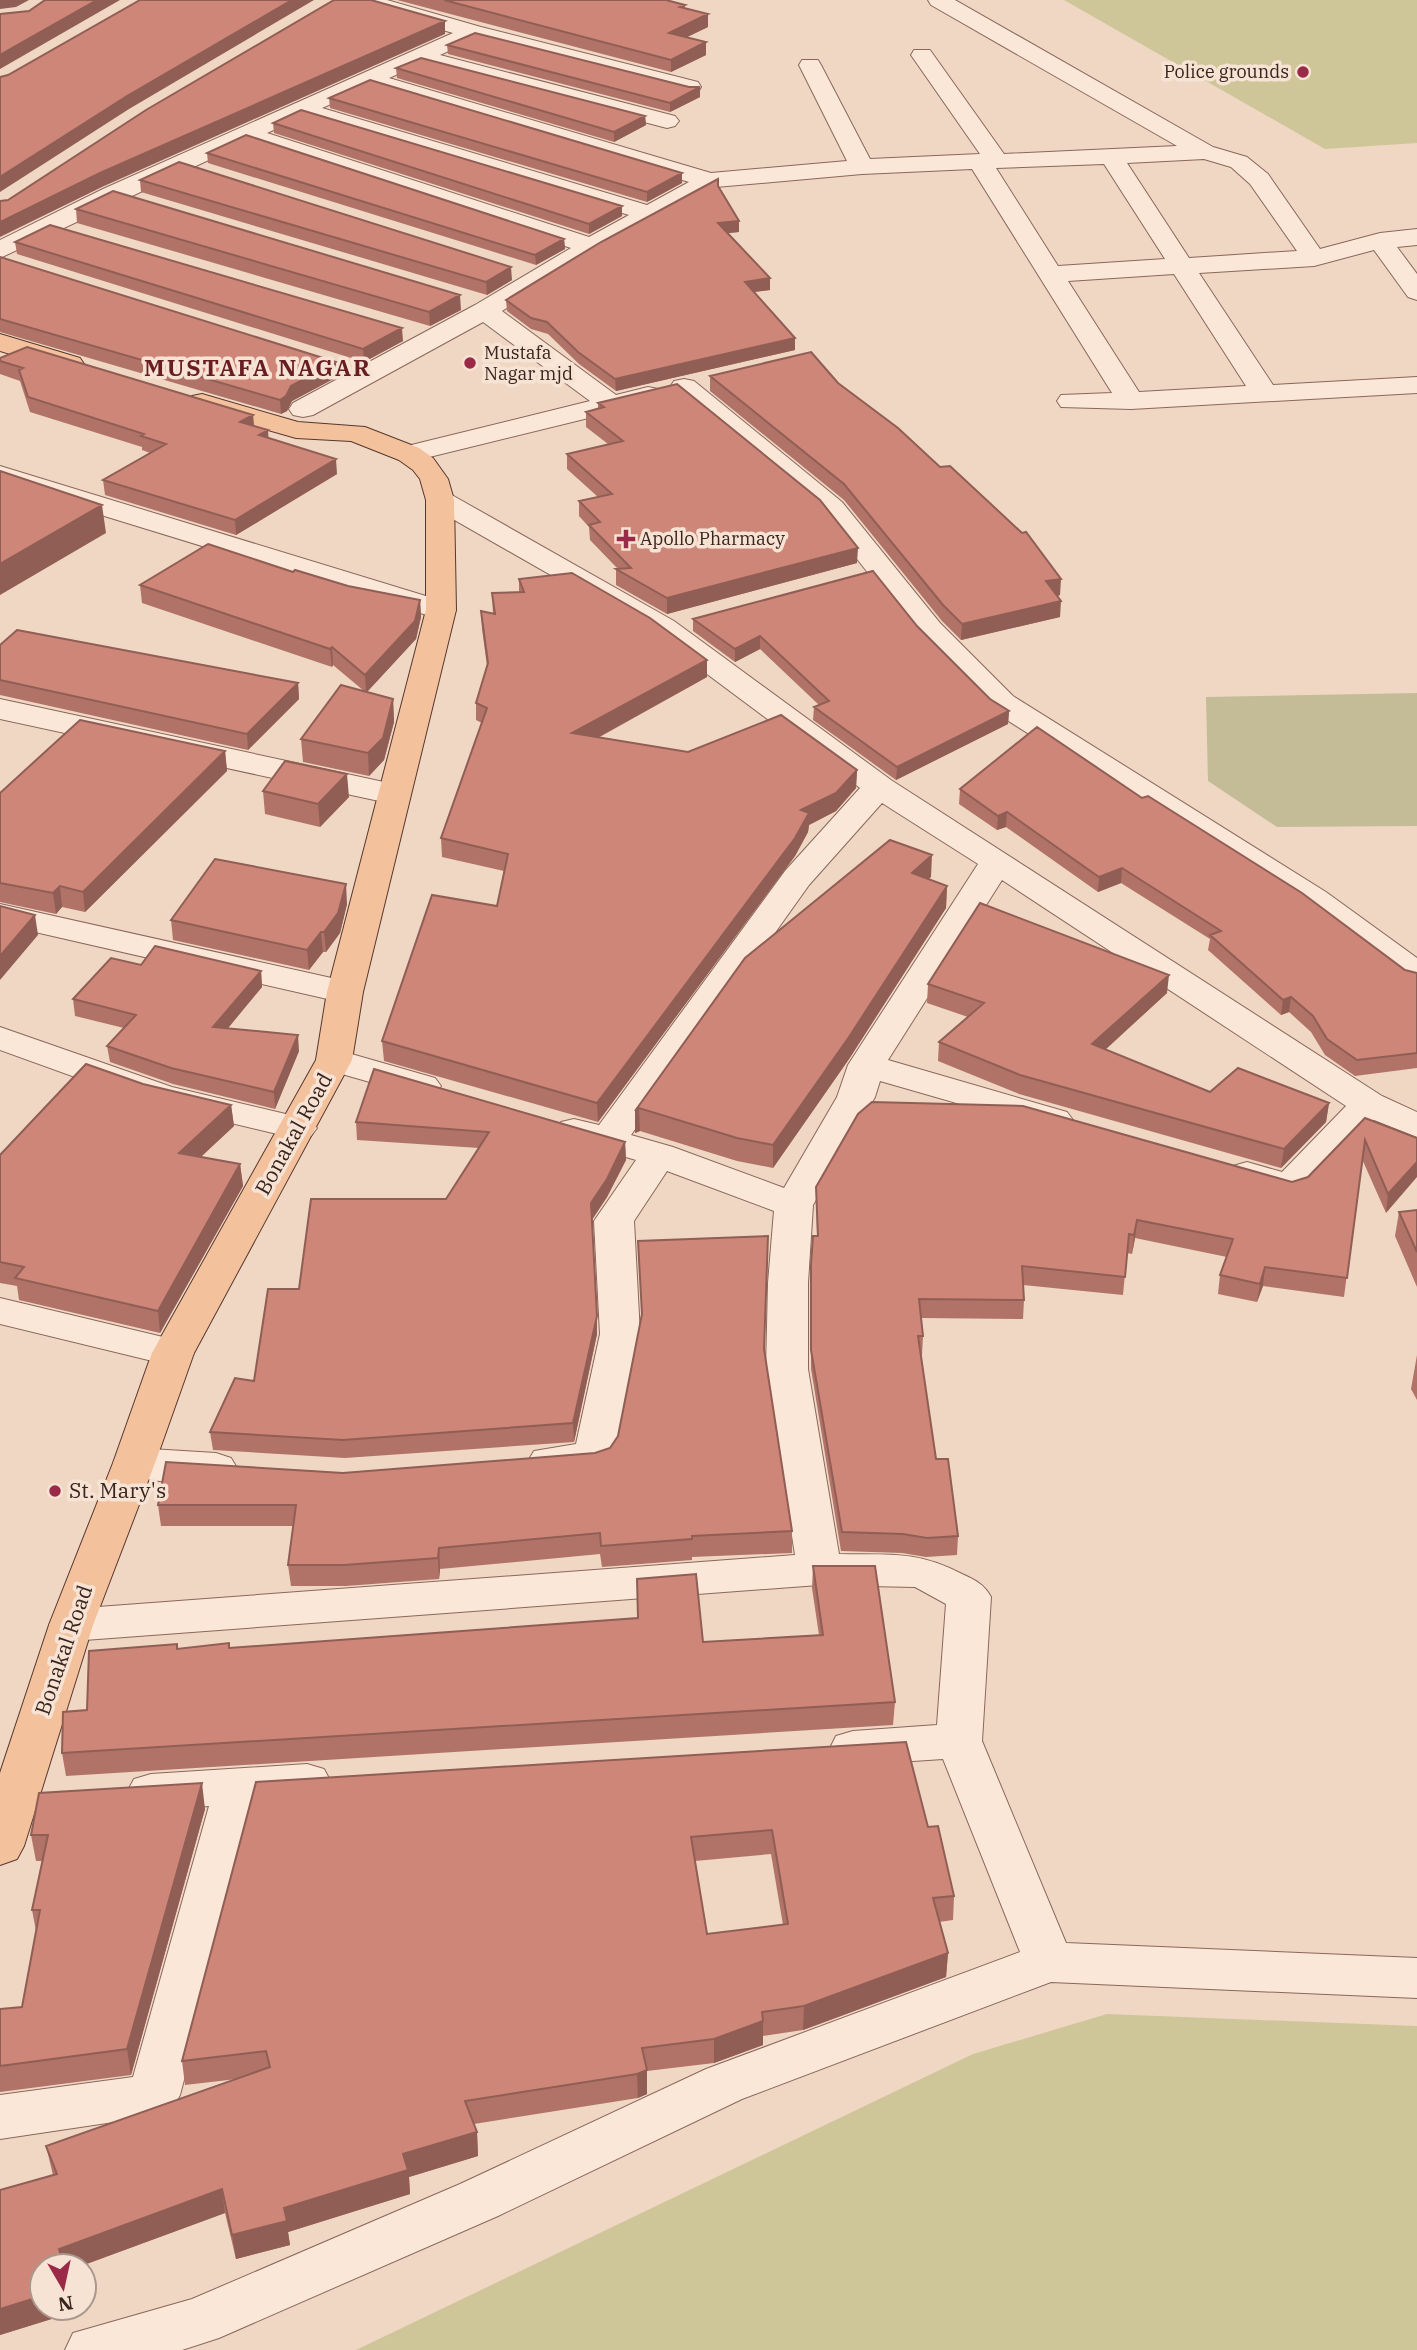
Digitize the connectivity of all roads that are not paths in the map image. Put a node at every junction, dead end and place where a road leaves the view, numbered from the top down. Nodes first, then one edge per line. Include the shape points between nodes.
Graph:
1 (364, 0) edge
2 (939, 0) edge
3 (473, 32) junction
4 (922, 55) dead end
5 (418, 57) junction
6 (810, 65) dead end
7 (368, 79) junction
8 (690, 87) edge
9 (302, 110) junction
10 (667, 121) dead end
11 (245, 134) junction
12 (1205, 152) junction
13 (1110, 155) junction
14 (987, 161) junction
15 (179, 164) junction
16 (862, 167) junction
17 (219, 176) edge
18 (710, 180) junction
19 (112, 194) junction
20 (151, 206) edge
21 (648, 212) junction
22 (49, 226) junction
23 (1417, 237) edge
24 (89, 238) edge
25 (1380, 241) junction
26 (591, 246) junction
27 (0, 250) edge
28 (1314, 258) junction
29 (0, 260) edge
30 (1182, 265) junction
31 (26, 268) edge
32 (511, 269) edge
33 (1052, 274) junction
34 (537, 277) junction
35 (1417, 292) edge
36 (479, 306) junction
37 (0, 323) edge
38 (395, 327) edge
39 (435, 339) junction
40 (12, 346) edge
41 (0, 363) edge
42 (330, 363) edge
43 (369, 375) junction
44 (1417, 385) edge
45 (1265, 394) junction
46 (1071, 401) dead end
47 (1131, 401) junction
48 (610, 403) junction
49 (303, 409) junction
50 (355, 433) junction
51 (409, 454) junction
52 (0, 475) edge
53 (440, 500) junction
54 (441, 610) junction
55 (701, 616) edge
56 (663, 626) junction
57 (0, 709) edge
58 (879, 787) junction
59 (393, 794) junction
60 (997, 861) junction
61 (0, 914) edge
62 (1417, 975) edge
63 (345, 992) junction
64 (0, 1038) edge
65 (334, 1060) junction
66 (866, 1065) junction
67 (452, 1094) edge
68 (1369, 1104) junction
69 (543, 1121) edge
70 (1417, 1126) edge
71 (298, 1129) junction
72 (1093, 1132) edge
73 (608, 1140) junction
74 (659, 1155) junction
75 (1212, 1165) edge
76 (794, 1205) junction
77 (0, 1311) edge
78 (173, 1353) junction
79 (134, 1463) junction
80 (512, 1464) edge
81 (253, 1471) edge
82 (819, 1569) junction
83 (71, 1625) junction
84 (959, 1741) junction
85 (807, 1751) edge
86 (349, 1779) edge
87 (238, 1786) junction
88 (113, 1794) edge
89 (0, 1846) edge
90 (1049, 1962) junction
91 (1417, 1978) edge
92 (0, 2117) edge
93 (93, 2350) edge

1 - 3 street
2 - 12 street
3 - 5 street
3 - 8 street
4 - 14 street
5 - 7 street
5 - 10 street
6 - 16 street
7 - 9 street
7 - 18 street
9 - 11 street
9 - 21 street
11 - 15 street
11 - 26 street
12 - 13 street
12 - 28 street via 1239,162 1259,179
13 - 14 street
13 - 30 street
14 - 16 street
14 - 33 street
15 - 17 street
15 - 19 street
16 - 18 street
18 - 21 street
19 - 20 street
19 - 22 street
21 - 26 street
22 - 24 street
22 - 27 street
23 - 25 street
25 - 28 street
25 - 35 street
26 - 34 street
28 - 30 street
29 - 31 street
30 - 33 street
30 - 45 street
32 - 34 street
33 - 47 street
34 - 36 street
36 - 39 street
36 - 48 street
37 - 40 main road via 91,360
38 - 39 street
39 - 43 street
40 - 41 street
42 - 43 street
43 - 49 street
44 - 45 street
45 - 47 street
46 - 47 street
48 - 51 street
48 - 62 street via 697,384 832,508 867,573 1002,703 1314,899
49 - 50 main road, Bonakal Road via 337,420
49 - 50 main road, Bonakal Road via 189,388 296,430
50 - 51 main road, Bonakal Road
51 - 53 main road, Bonakal Road via 434,479
52 - 54 street
53 - 54 main road, Bonakal Road
53 - 56 street
54 - 59 main road, Bonakal Road
55 - 56 street
56 - 58 street
57 - 59 street
58 - 60 street
58 - 73 street via 797,878
59 - 63 main road, Bonakal Road
60 - 66 street
60 - 68 street
61 - 63 street
63 - 65 main road, Bonakal Road
64 - 71 street via 160,1095
65 - 67 street
65 - 71 main road, Bonakal Road
66 - 72 street
66 - 76 street via 856,1097
68 - 70 street
68 - 75 street via 1290,1186
69 - 73 street
71 - 78 main road, Bonakal Road
73 - 74 street
74 - 76 street
74 - 80 street via 614,1221 620,1334 595,1457
76 - 82 street via 787,1370
77 - 78 street
78 - 79 main road, Bonakal Road
79 - 81 street
79 - 83 main road, Bonakal Road
82 - 83 street
82 - 84 street via 923,1572 970,1597
83 - 89 main road, Bonakal Road via 36,1799
84 - 85 street
84 - 90 street
86 - 87 street
87 - 88 street
87 - 92 street via 154,2095
90 - 91 street
90 - 93 street via 724,2084 479,2200 201,2321

